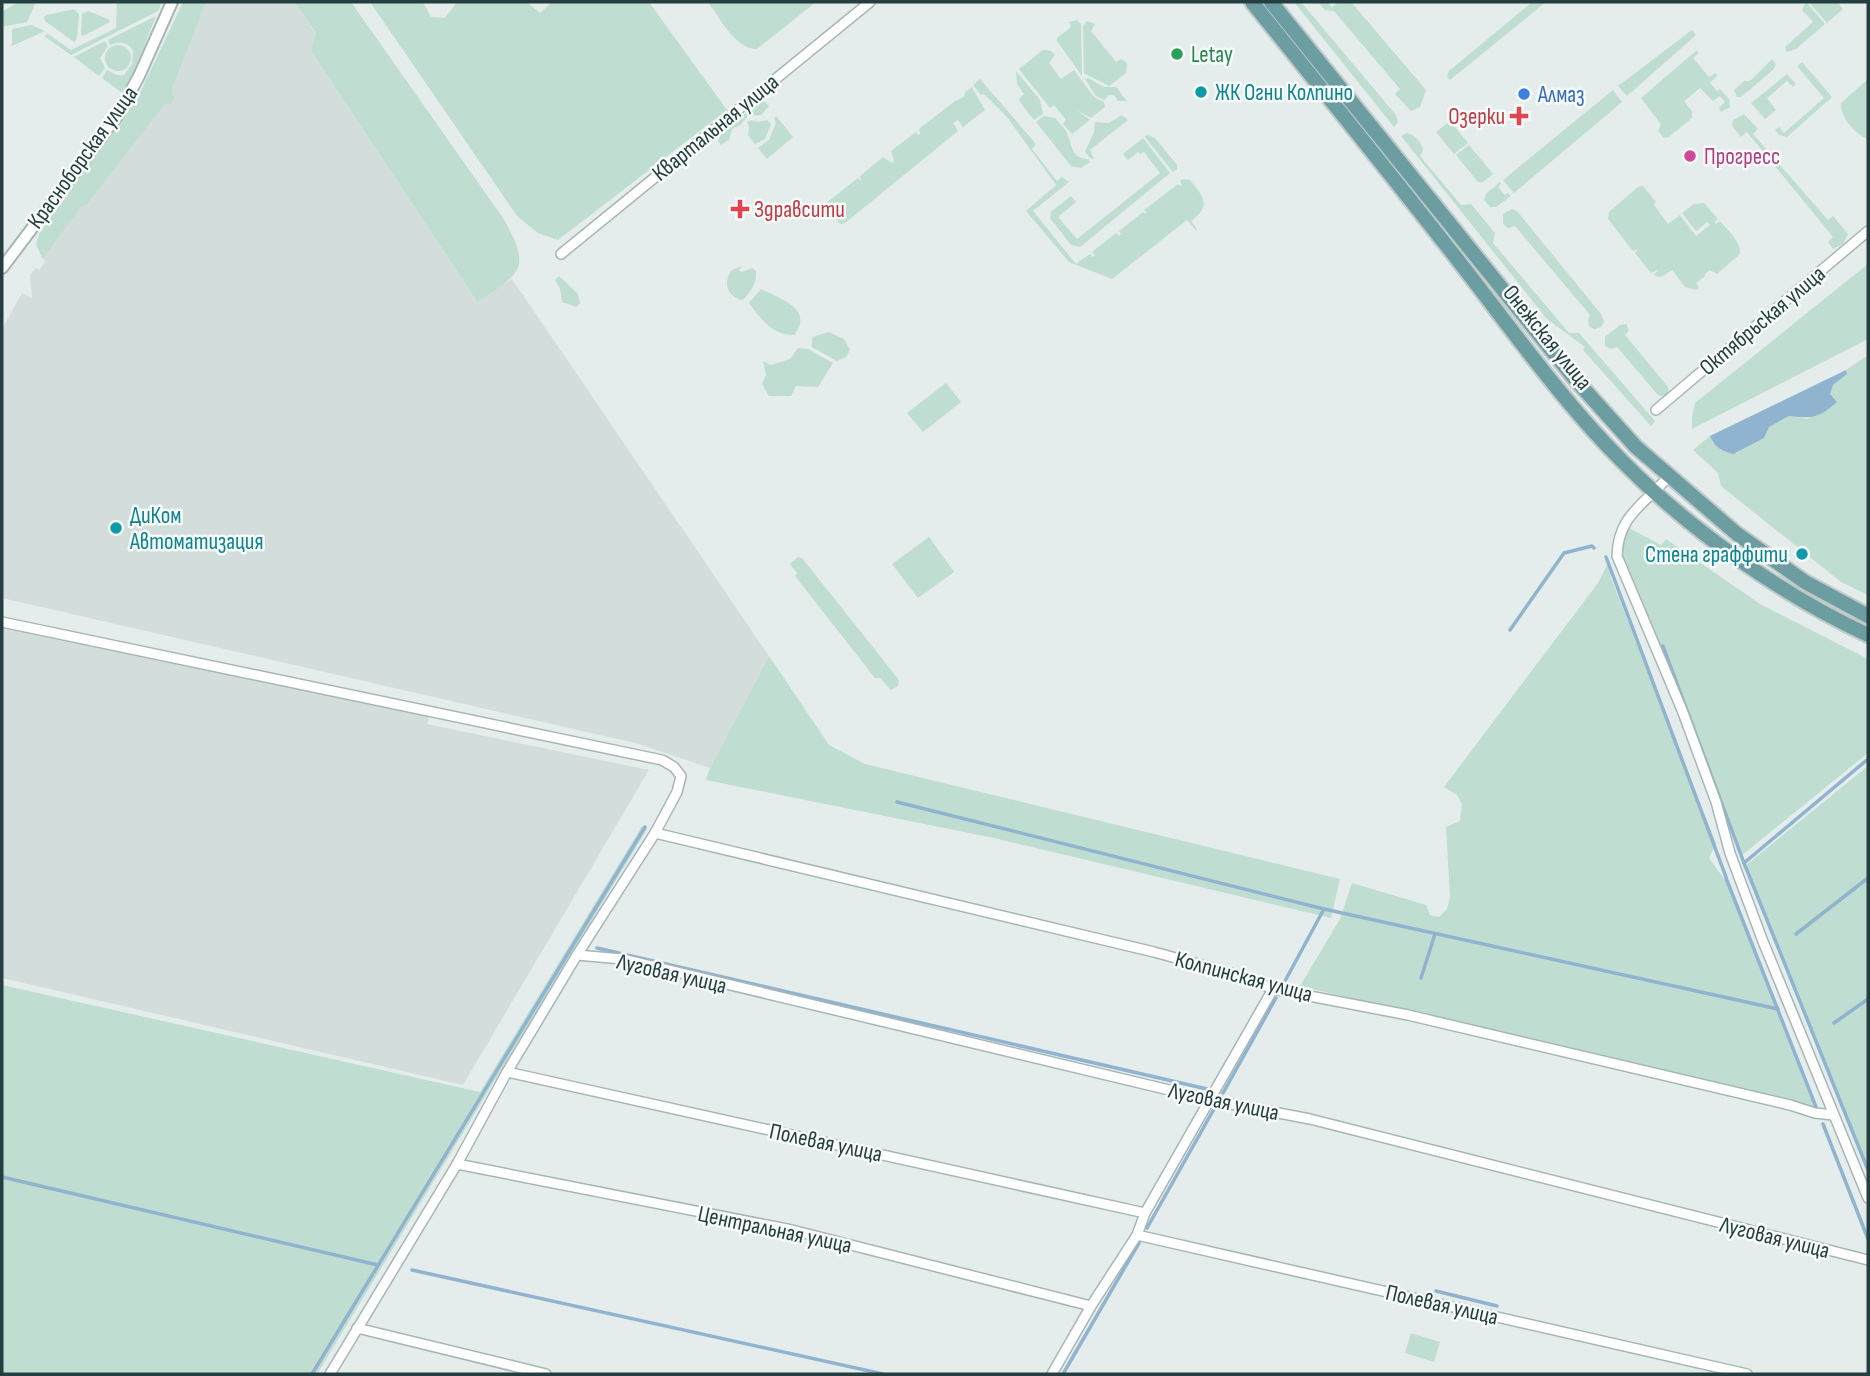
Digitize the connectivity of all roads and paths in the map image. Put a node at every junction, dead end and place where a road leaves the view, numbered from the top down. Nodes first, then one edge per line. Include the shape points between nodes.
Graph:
1 (172, 2) edge
2 (870, 2) edge
3 (1252, 2) edge
4 (1271, 2) edge
5 (1868, 231) edge
6 (561, 254) dead end
7 (2, 268) edge
8 (1656, 410) dead end
9 (1668, 477) junction
10 (1656, 492) junction
11 (1868, 616) edge
12 (2, 622) edge
13 (1868, 635) edge
14 (655, 833) junction
15 (577, 955) junction
16 (1273, 989) junction
17 (507, 1072) junction
18 (1211, 1100) junction
19 (1833, 1115) junction
20 (457, 1164) junction
21 (1868, 1198) edge
22 (1145, 1213) junction
23 (1137, 1235) junction
24 (1868, 1260) edge
25 (1091, 1306) junction
26 (357, 1328) junction
27 (330, 1374) edge
28 (546, 1374) edge
29 (1052, 1374) edge
30 (1747, 1374) edge

1 - 7 street, Красноборская улица via 117,116
2 - 6 street, Квартальная улица
3 - 10 main road, Онежская улица via 1562,393
4 - 9 main road, Онежская улица via 1574,378
5 - 8 street, Октябрьская улица
9 - 10 street
9 - 11 main road, Онежская улица via 1805,582
10 - 13 main road, Онежская улица via 1742,562 1795,597
10 - 19 street via 1628,517 1617,556 1682,710 1717,802 1736,871
12 - 14 street via 666,761 681,776 680,783
14 - 15 street
14 - 16 street, Колпинская улица via 1140,949
15 - 17 street
15 - 18 street, Луговая улица via 622,960
16 - 18 street
16 - 19 street, Колпинская улица via 1408,1015
17 - 20 street
17 - 22 street, Полевая улица
18 - 22 street
18 - 24 street, Луговая улица via 1310,1119
19 - 21 street
20 - 25 street, Центральная улица via 792,1230
20 - 26 street
22 - 23 street
23 - 25 street
23 - 30 street, Полевая улица
25 - 29 street
26 - 27 street
26 - 28 street

